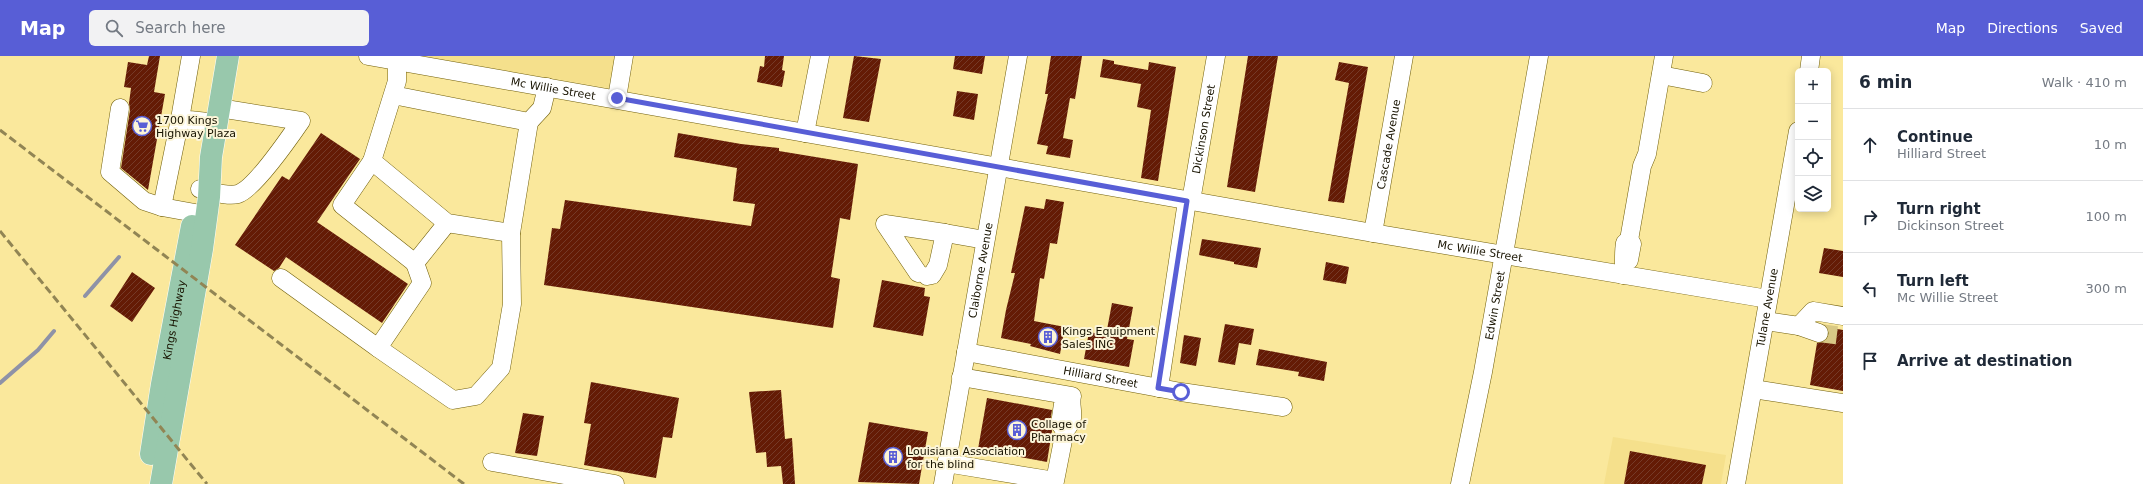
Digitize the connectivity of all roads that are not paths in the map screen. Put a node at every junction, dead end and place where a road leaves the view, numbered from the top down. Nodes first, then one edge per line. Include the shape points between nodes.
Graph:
1 (191, 56) edge
2 (228, 56) edge
3 (368, 56) edge
4 (624, 56) edge
5 (820, 56) edge
6 (1018, 56) edge
7 (1216, 56) edge
8 (1404, 56) edge
9 (1539, 56) edge
10 (1664, 56) edge
11 (1811, 56) edge
12 (406, 60) edge
13 (1809, 68) edge
14 (1661, 75) junction
15 (1703, 82) dead end
16 (547, 87) junction
17 (393, 95) junction
18 (617, 98) junction
19 (120, 108) dead end
20 (218, 116) junction
21 (180, 119) junction
22 (529, 122) junction
23 (805, 133) junction
24 (1796, 140) edge
25 (372, 160) junction
26 (998, 167) junction
27 (205, 190) junction
28 (1189, 201) junction
29 (162, 207) junction
30 (194, 213) junction
31 (447, 223) junction
32 (510, 233) junction
33 (945, 233) junction
34 (1372, 233) junction
35 (986, 240) junction
36 (1504, 255) junction
37 (415, 263) junction
38 (1624, 268) junction
39 (281, 278) dead end
40 (1768, 299) junction
41 (1843, 316) edge
42 (1765, 320) junction
43 (1799, 326) junction
44 (1819, 333) tunnel mouth
45 (378, 348) junction
46 (966, 352) junction
47 (1068, 371) junction
48 (962, 377) junction
49 (1158, 388) junction
50 (1753, 389) junction
51 (1067, 398) junction
52 (1843, 403) edge
53 (1283, 407) dead end
54 (492, 462) dead end
55 (946, 463) junction
56 (147, 484) edge
57 (161, 484) edge
58 (615, 484) edge
59 (943, 484) edge
60 (1460, 484) edge
61 (1736, 484) edge

1 - 21 street
2 - 20 main road, Kings Highway
3 - 12 street, Mc Willie Street
4 - 18 street
5 - 23 street
6 - 26 street, Claiborne Avenue
7 - 28 street, Dickinson Street
8 - 34 street, Cascade Avenue
9 - 36 street, Edwin Street
10 - 14 street
11 - 13 street
12 - 16 street, Mc Willie Street
12 - 17 street
14 - 15 street
14 - 38 street via 1629,240 1632,244 1629,260
16 - 18 street, Mc Willie Street
16 - 22 street via 542,108
17 - 22 street
17 - 25 street
18 - 23 street, Mc Willie Street
19 - 29 street via 110,172 144,202
20 - 21 street
20 - 27 main road, Kings Highway
20 - 27 street via 301,122 272,161 246,189 238,194
21 - 29 street
22 - 32 street
23 - 26 street, Mc Willie Street
24 - 40 street, Tulane Avenue
25 - 31 street
25 - 37 street via 342,204
26 - 28 street, Mc Willie Street
26 - 35 street, Claiborne Avenue
27 - 30 main road, Kings Highway
27 - 57 main road, Kings Highway via 202,249
28 - 34 street, Mc Willie Street
28 - 49 street, Dickinson Street
29 - 30 street
30 - 56 main road, Kings Highway via 162,384
31 - 32 street
31 - 37 street
32 - 45 street via 512,304 502,368 476,396 453,400
33 - 33 street via 885,224 923,274 932,275 938,265
33 - 35 street
34 - 36 street, Mc Willie Street
35 - 46 street, Claiborne Avenue
36 - 38 street, Mc Willie Street
36 - 60 street, Edwin Street
37 - 45 street via 422,284
38 - 40 street, Mc Willie Street
39 - 45 street
40 - 42 street, Tulane Avenue
41 - 43 street via 1814,311
42 - 43 street
42 - 50 street, Tulane Avenue
43 - 44 street
46 - 47 street, Hilliard Street
46 - 48 street, Claiborne Avenue
47 - 49 street, Hilliard Street
47 - 51 street
48 - 51 street
48 - 55 street, Claiborne Avenue
49 - 53 street, Hilliard Street
50 - 52 street
50 - 61 street, Tulane Avenue
51 - 55 street via 1063,404 1060,424 1065,430 1055,481
54 - 58 street
55 - 59 street, Claiborne Avenue

